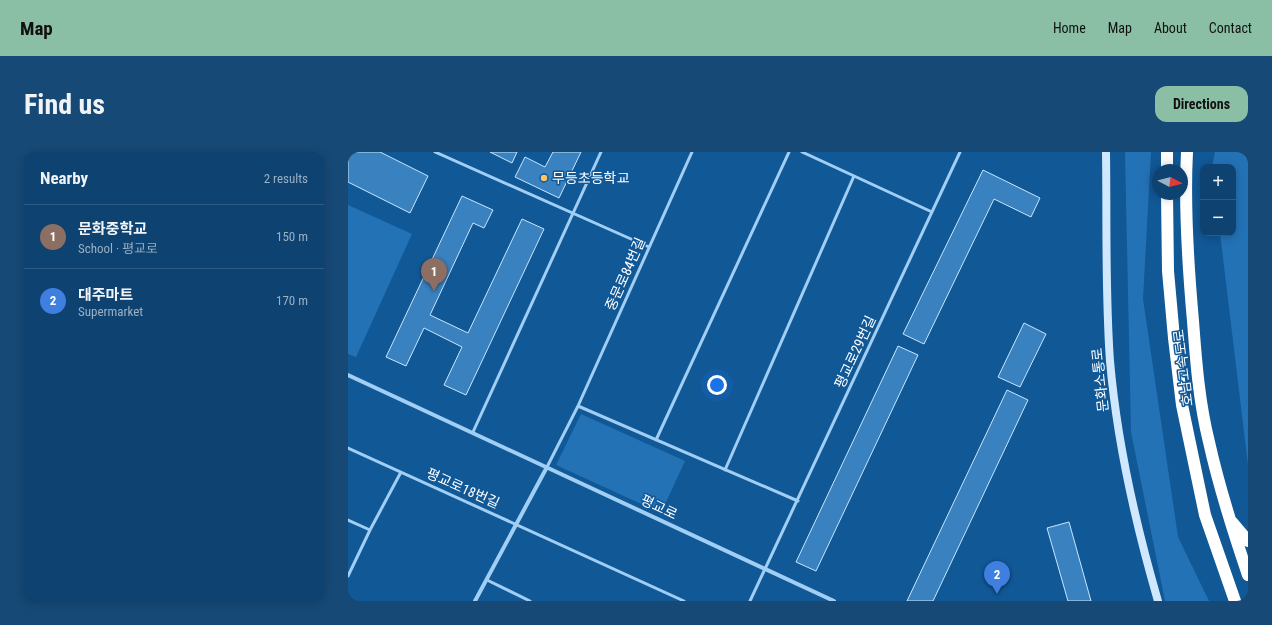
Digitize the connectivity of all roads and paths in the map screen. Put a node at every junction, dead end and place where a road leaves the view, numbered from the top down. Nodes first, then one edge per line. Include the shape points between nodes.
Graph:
1 (435, 152) edge
2 (601, 152) edge
3 (692, 152) edge
4 (789, 152) edge
5 (802, 152) edge
6 (960, 152) edge
7 (1106, 152) edge
8 (1167, 152) edge
9 (1187, 152) edge
10 (1167, 164) edge
11 (854, 176) junction
12 (1167, 200) edge
13 (932, 212) junction
14 (572, 213) junction
15 (649, 247) junction
16 (348, 375) edge
17 (578, 406) junction
18 (473, 432) junction
19 (656, 440) junction
20 (348, 448) edge
21 (547, 467) junction
22 (725, 470) junction
23 (401, 472) junction
24 (798, 501) junction
25 (1229, 519) junction
26 (348, 520) edge
27 (516, 524) junction
28 (370, 530) junction
29 (1248, 541) edge
30 (766, 568) junction
31 (1248, 575) edge
32 (348, 576) edge
33 (487, 580) junction
34 (475, 601) edge
35 (530, 601) edge
36 (684, 601) edge
37 (750, 601) edge
38 (834, 601) edge
39 (1158, 601) edge
40 (1235, 601) edge

1 - 14 lane
2 - 14 lane
3 - 15 lane, 중문로84번길
4 - 19 lane
5 - 11 lane
6 - 13 lane, 평교로29번길
7 - 39 street, 문화소통로 via 1106,285 1111,369 1132,502
8 - 10 highway
9 - 25 highway, 호남고속도로 via 1190,282 1197,373 1208,440
11 - 13 lane
11 - 22 lane
12 - 40 highway, 호남고속도로 via 1168,271 1182,405 1205,515
13 - 24 lane, 평교로29번길
14 - 15 lane
14 - 18 lane
15 - 17 lane, 중문로84번길
16 - 18 street, 평교로
17 - 19 lane
17 - 21 lane, 중문로84번길
18 - 21 street, 평교로
19 - 22 lane
20 - 23 lane, 평교로18번길
21 - 27 street
21 - 30 street, 평교로
22 - 24 lane
23 - 27 lane, 평교로18번길
23 - 28 lane
24 - 30 lane, 평교로29번길
25 - 29 highway
25 - 31 highway, 호남고속도로
26 - 28 lane
27 - 33 street
27 - 36 lane, 평교로18번길
28 - 32 lane
30 - 37 lane, 평교로29번길
30 - 38 street, 평교로
33 - 34 street
33 - 35 lane

